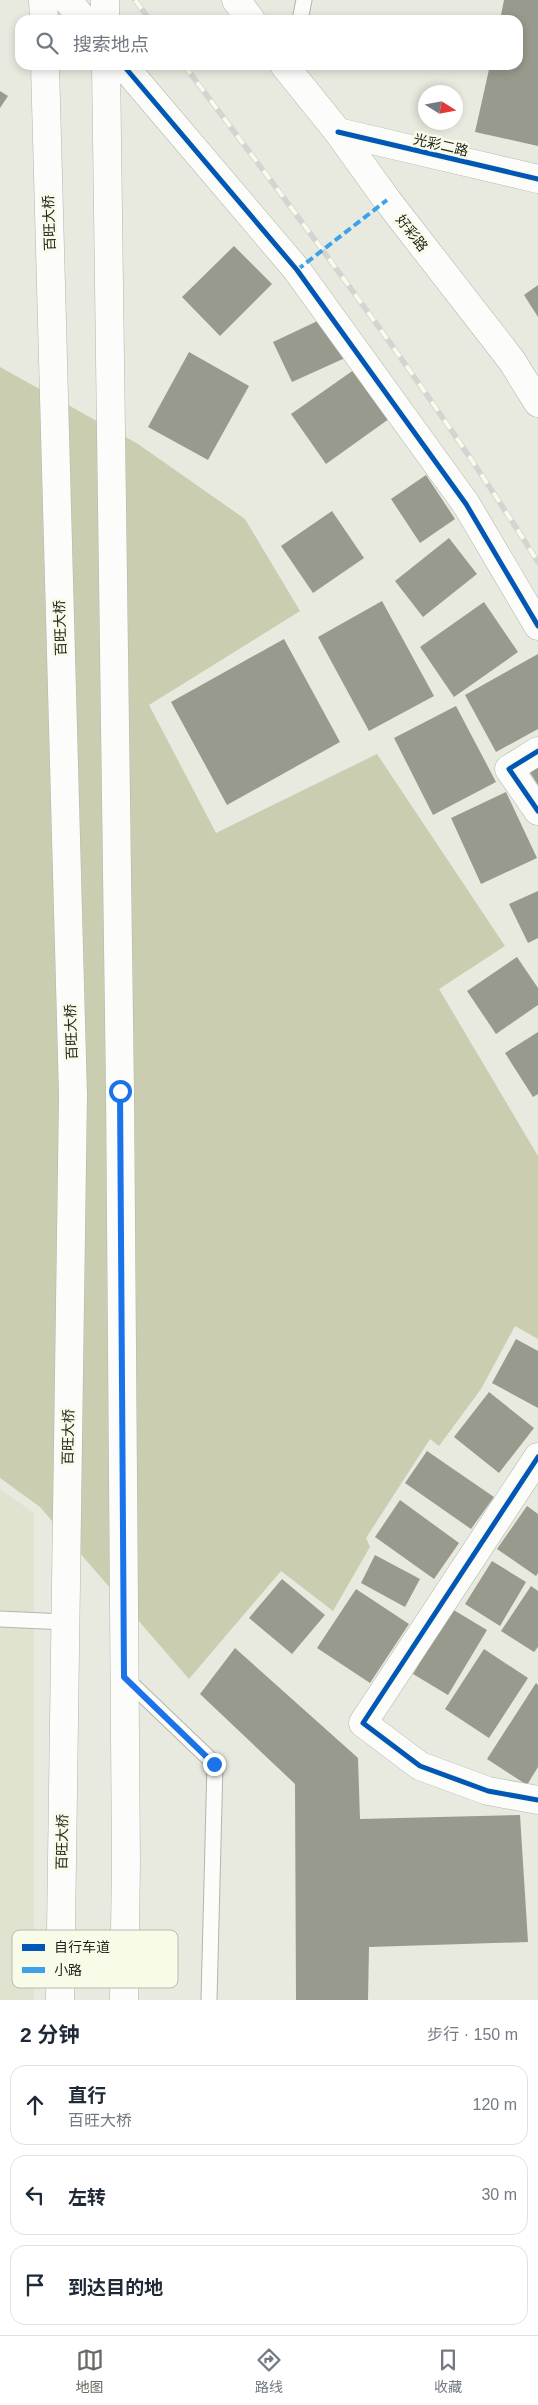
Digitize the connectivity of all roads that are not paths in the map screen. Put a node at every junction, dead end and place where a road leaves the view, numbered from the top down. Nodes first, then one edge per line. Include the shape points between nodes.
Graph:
1 (43, 0) edge
2 (67, 0) edge
3 (105, 0) edge
4 (236, 0) edge
5 (304, 0) edge
6 (44, 15) edge
7 (80, 15) edge
8 (105, 15) edge
9 (247, 15) edge
10 (301, 15) edge
11 (45, 70) edge
12 (106, 70) edge
13 (127, 70) edge
14 (290, 70) edge
15 (338, 132) junction
16 (538, 179) edge
17 (538, 402) edge
18 (538, 626) edge
19 (538, 752) edge
20 (538, 811) edge
21 (538, 1457) edge
22 (0, 1619) edge
23 (65, 1622) junction
24 (124, 1677) junction
25 (538, 1800) edge
26 (61, 1930) edge
27 (124, 1930) edge
28 (209, 2000) edge

1 - 6 main road
2 - 7 main road
3 - 8 main road
4 - 9 main road
5 - 10 lane
11 - 23 main road, 百旺大桥 via 73,1095
12 - 24 main road
13 - 18 main road via 297,270 466,504
14 - 15 main road, 好彩路
15 - 16 main road, 光彩二路
15 - 17 main road, 好彩路 via 512,361
19 - 20 main road via 510,769
21 - 25 main road via 363,1723 420,1766 488,1791
22 - 23 lane
23 - 26 main road, 百旺大桥
24 - 27 main road
24 - 28 lane via 214,1764

